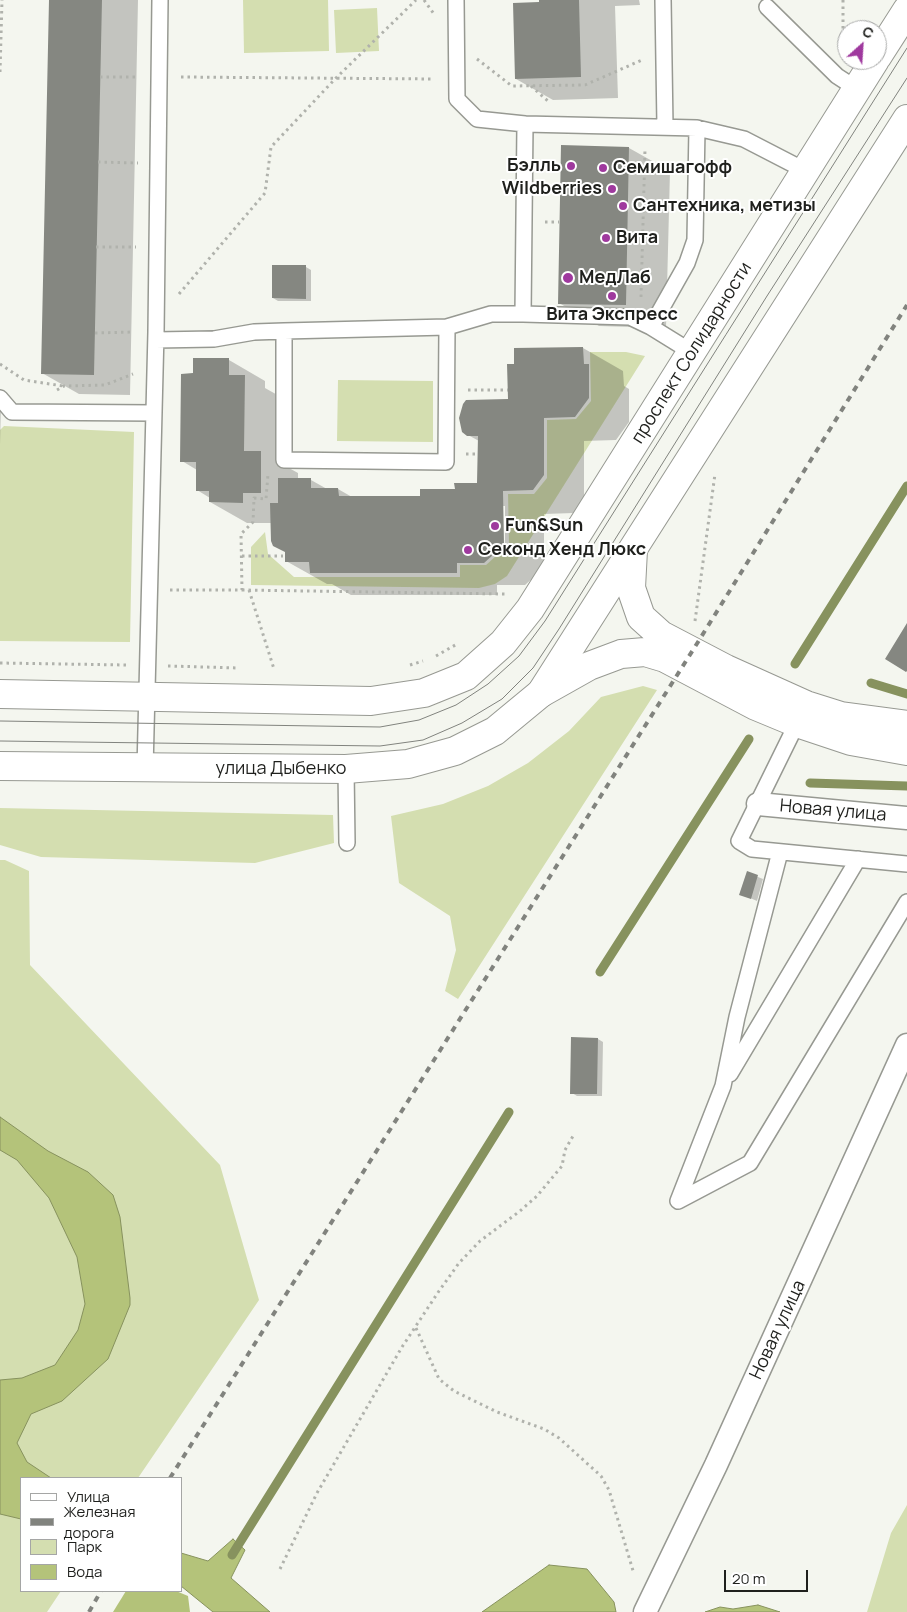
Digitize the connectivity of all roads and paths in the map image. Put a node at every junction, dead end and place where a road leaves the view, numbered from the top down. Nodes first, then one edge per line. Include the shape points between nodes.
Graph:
1 (2, 0) edge
2 (160, 0) edge
3 (416, 0) edge
4 (456, 0) edge
5 (663, 0) edge
6 (843, 0) edge
7 (767, 6) dead end
8 (907, 10) edge
9 (843, 20) edge
10 (887, 42) edge
11 (456, 44) junction
12 (664, 51) junction
13 (869, 70) edge
14 (0, 72) edge
15 (100, 77) dead end
16 (159, 77) junction
17 (336, 78) junction
18 (457, 79) junction
19 (856, 89) junction
20 (907, 119) edge
21 (525, 124) junction
22 (645, 125) junction
23 (665, 126) junction
24 (697, 128) junction
25 (98, 162) dead end
26 (158, 164) junction
27 (806, 171) junction
28 (157, 246) junction
29 (96, 247) dead end
30 (523, 314) junction
31 (646, 324) junction
32 (447, 327) junction
33 (284, 331) junction
34 (94, 332) dead end
35 (156, 336) junction
36 (692, 353) junction
37 (0, 364) edge
38 (155, 366) junction
39 (64, 386) junction
40 (447, 389) junction
41 (508, 390) dead end
42 (55, 391) dead end
43 (0, 398) edge
44 (154, 413) junction
45 (716, 468) dead end
46 (266, 498) dead end
47 (633, 550) junction
48 (242, 556) junction
49 (283, 556) dead end
50 (149, 590) junction
51 (242, 590) junction
52 (249, 590) junction
53 (507, 594) dead end
54 (694, 630) dead end
55 (460, 643) dead end
56 (653, 643) junction
57 (0, 663) edge
58 (407, 665) dead end
59 (148, 666) junction
60 (245, 668) dead end
61 (265, 669) dead end
62 (274, 669) junction
63 (284, 669) dead end
64 (541, 693) junction
65 (0, 694) edge
66 (147, 696) junction
67 (802, 714) junction
68 (907, 725) edge
69 (907, 751) edge
70 (0, 766) edge
71 (145, 769) junction
72 (346, 770) junction
73 (758, 804) junction
74 (907, 818) edge
75 (347, 843) dead end
76 (780, 852) junction
77 (858, 859) junction
78 (907, 864) edge
79 (907, 902) edge
80 (907, 1045) edge
81 (722, 1086) junction
82 (573, 1136) dead end
83 (415, 1327) junction
84 (280, 1569) dead end
85 (649, 1603) edge

1 - 14 path
2 - 16 lane
3 - 17 path
4 - 11 lane
5 - 12 lane
6 - 9 path
7 - 19 lane via 837,76
8 - 10 main road, проспект Солидарности
11 - 12 path via 512,86 585,85
11 - 18 lane
12 - 23 lane
13 - 19 main road, проспект Солидарности
15 - 16 path
16 - 17 path
16 - 26 lane
17 - 18 path
17 - 35 path via 272,147 266,193 183,286
18 - 21 lane via 457,99 477,119
19 - 27 main road, проспект Солидарности
20 - 47 main road
21 - 22 lane
21 - 30 lane
22 - 23 lane
22 - 31 path
23 - 24 lane
24 - 27 lane via 744,139
24 - 31 lane via 695,240 687,263
25 - 26 path
26 - 28 lane
27 - 36 main road, проспект Солидарности
28 - 29 path
28 - 35 lane
30 - 31 lane via 630,317
30 - 32 lane via 491,314
31 - 36 lane
32 - 33 lane
32 - 40 lane
33 - 35 lane via 254,332 214,340
33 - 40 lane via 284,460 446,462
34 - 35 path
35 - 38 lane
36 - 66 main road, проспект Солидарности via 530,609 503,642 466,676 424,693 371,701
37 - 39 path via 24,380
38 - 39 path via 105,385
38 - 44 lane
39 - 42 path
40 - 41 path
43 - 44 lane via 12,412
44 - 50 lane
45 - 54 path
46 - 48 path via 254,498 253,522 241,534
47 - 56 main road via 631,588
47 - 64 main road
48 - 49 path
48 - 51 path
50 - 51 path
50 - 59 lane
51 - 52 path
52 - 53 path
52 - 62 path
55 - 58 path via 431,658
56 - 64 main road via 589,666
56 - 67 main road via 766,689
57 - 59 path
59 - 60 path
59 - 66 lane
61 - 62 path
62 - 63 path
64 - 72 main road, улица Дыбенко via 495,731 455,751 408,764
65 - 66 main road
66 - 71 lane
67 - 68 main road
67 - 69 main road via 851,741
67 - 73 lane
70 - 71 main road, улица Дыбенко
71 - 72 main road, улица Дыбенко
72 - 75 lane
73 - 74 street, Новая улица
73 - 76 lane via 740,841 752,849
76 - 77 lane
76 - 81 lane
77 - 78 lane
77 - 81 lane
79 - 81 lane via 750,1163 678,1201
80 - 85 street, Новая улица via 716,1465
82 - 83 path via 565,1150 562,1166 526,1206 480,1241 466,1256
83 - 84 path via 317,1493
83 - 85 path via 439,1379 454,1391 497,1412 544,1428 601,1476 610,1490 634,1573

